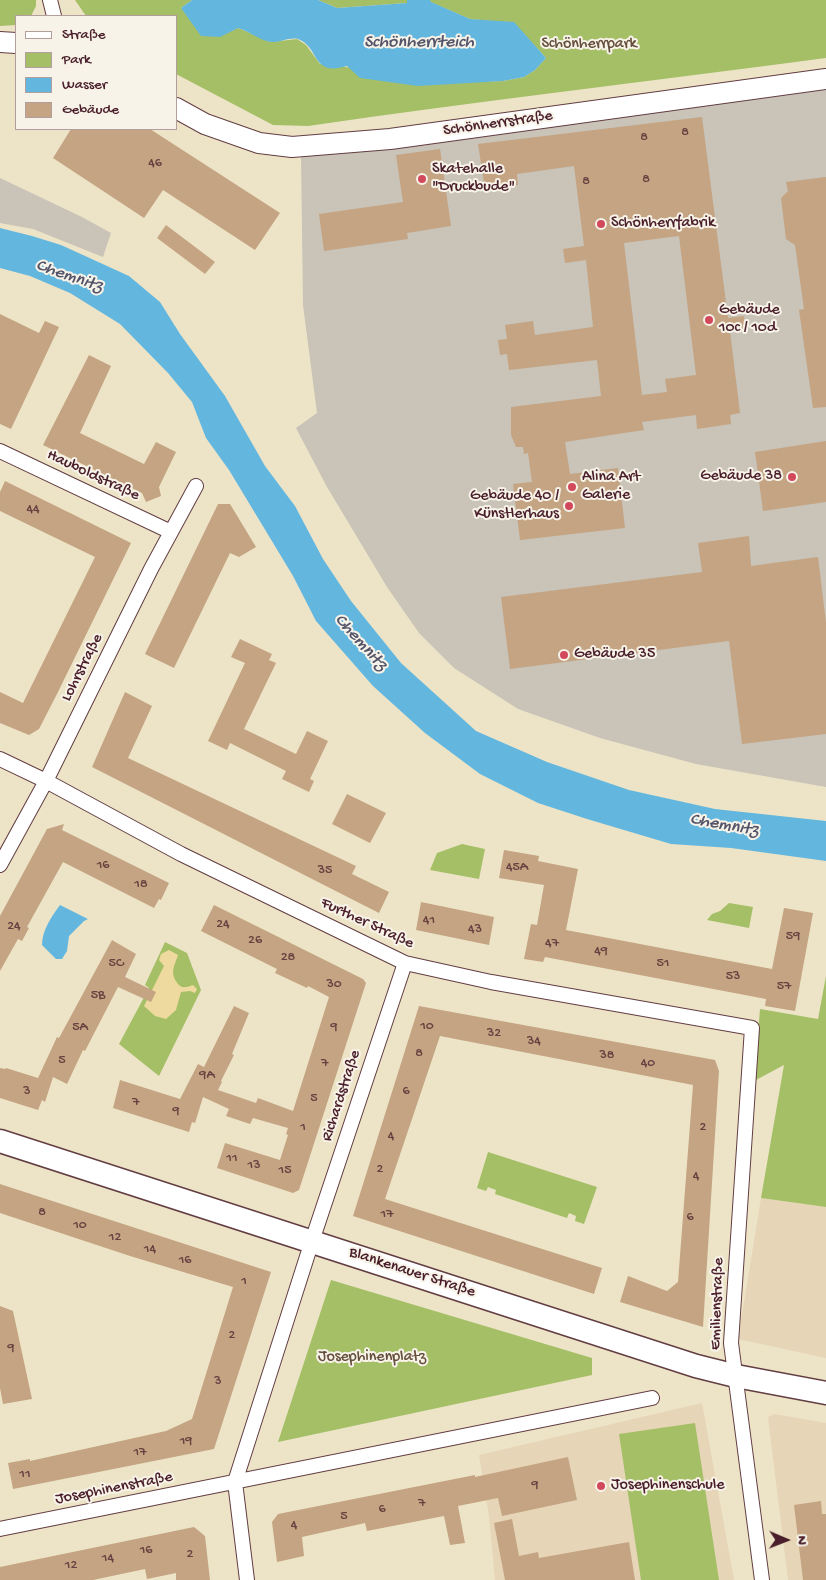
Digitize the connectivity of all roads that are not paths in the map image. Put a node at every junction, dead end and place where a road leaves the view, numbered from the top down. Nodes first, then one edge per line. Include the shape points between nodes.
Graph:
1 (50, 0) edge
2 (54, 15) edge
3 (0, 42) edge
4 (15, 43) edge
5 (826, 79) edge
6 (178, 109) edge
7 (0, 451) edge
8 (196, 486) dead end
9 (171, 532) junction
10 (0, 759) edge
11 (46, 781) junction
12 (0, 865) edge
13 (405, 963) junction
14 (752, 1028) joint
15 (0, 1141) edge
16 (312, 1241) junction
17 (736, 1376) junction
18 (826, 1393) edge
19 (652, 1398) dead end
20 (235, 1482) junction
21 (0, 1530) edge
22 (246, 1580) edge
23 (762, 1580) edge

1 - 2 street
3 - 4 main road
5 - 6 main road, Schönherrstraße via 375,141 292,148 260,143 205,124
7 - 9 street, Hauboldstraße
8 - 9 street, Lohrstraße
9 - 11 street, Lohrstraße
10 - 11 street, Further Straße
11 - 12 street, Lohrstraße
11 - 13 street, Further Straße via 181,854
13 - 14 street, Further Straße via 491,982
13 - 16 street, Richardstraße
14 - 17 street, Emilienstraße via 731,1343
15 - 16 main road, Blankenauer Straße
16 - 17 main road, Blankenauer Straße via 696,1366
16 - 20 street
17 - 18 main road, Blankenauer Straße
17 - 23 street, Emilienstraße
19 - 20 street
20 - 21 street, Josephinenstraße
20 - 22 street

